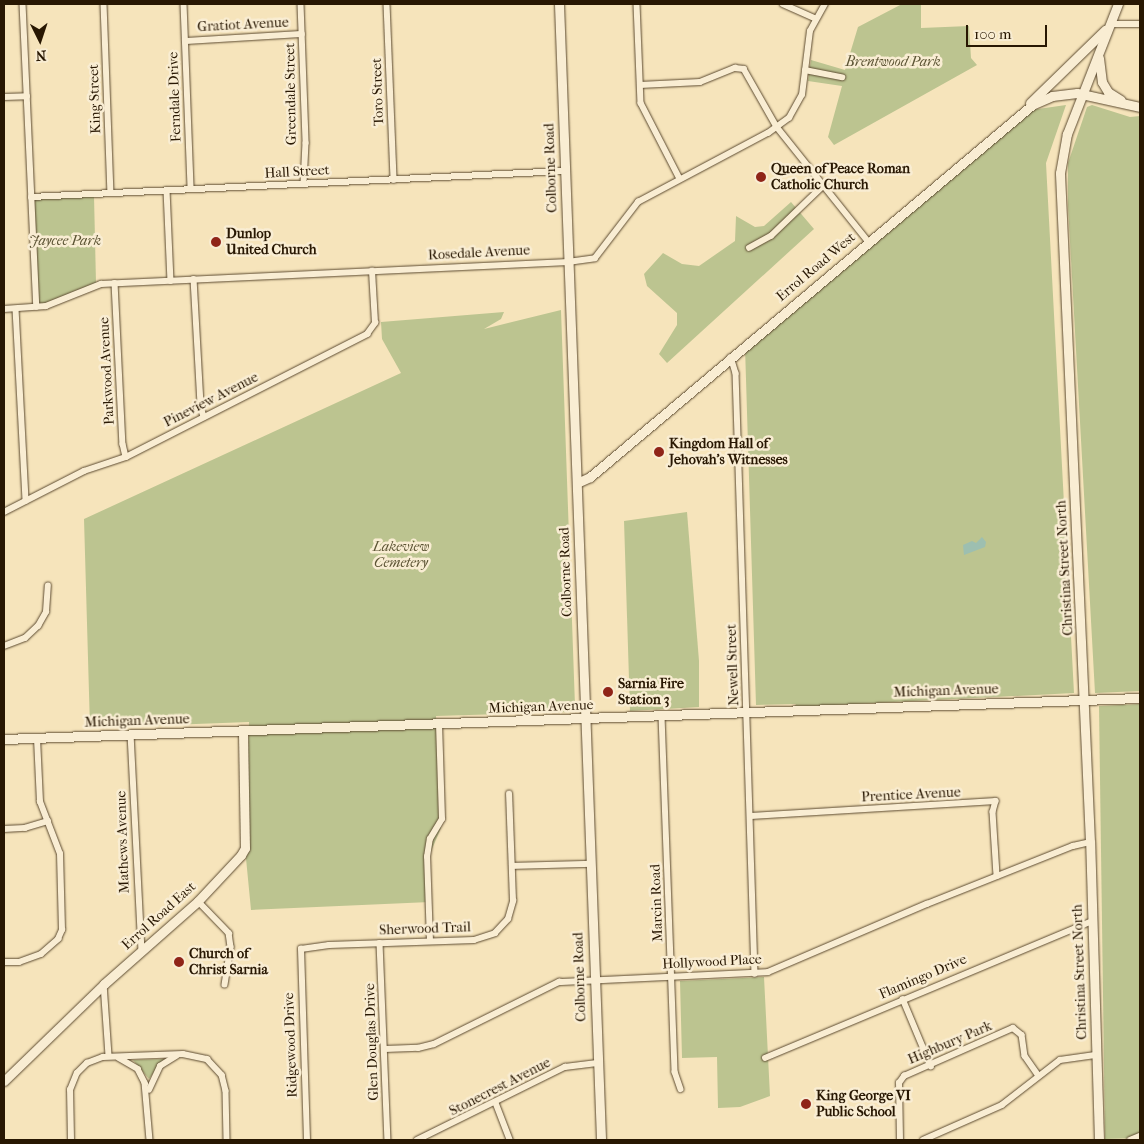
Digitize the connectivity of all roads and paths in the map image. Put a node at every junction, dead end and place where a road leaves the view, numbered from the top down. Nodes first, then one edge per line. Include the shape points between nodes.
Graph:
1 (23, 4) edge
2 (104, 4) edge
3 (184, 4) edge
4 (301, 4) edge
5 (387, 4) edge
6 (559, 4) edge
7 (637, 4) edge
8 (783, 4) edge
9 (825, 4) edge
10 (1118, 4) edge
11 (814, 18) junction
12 (1110, 24) junction
13 (1140, 24) edge
14 (302, 34) junction
15 (185, 41) junction
16 (1099, 53) junction
17 (805, 70) junction
18 (842, 77) dead end
19 (640, 85) junction
20 (1083, 94) junction
21 (27, 96) junction
22 (4, 97) edge
23 (1140, 107) edge
24 (1022, 112) junction
25 (777, 126) junction
26 (565, 171) junction
27 (680, 179) junction
28 (394, 180) junction
29 (304, 184) junction
30 (824, 185) junction
31 (192, 189) junction
32 (167, 190) junction
33 (112, 193) junction
34 (31, 197) junction
35 (868, 241) junction
36 (749, 248) dead end
37 (568, 262) junction
38 (372, 271) junction
39 (194, 279) junction
40 (170, 281) junction
41 (115, 283) junction
42 (37, 307) junction
43 (16, 309) junction
44 (4, 310) edge
45 (731, 356) junction
46 (204, 417) junction
47 (126, 458) junction
48 (577, 483) junction
49 (26, 501) junction
50 (4, 512) edge
51 (48, 586) dead end
52 (4, 646) edge
53 (1140, 698) edge
54 (1085, 700) junction
55 (584, 701) junction
56 (748, 712) junction
57 (662, 716) junction
58 (566, 719) junction
59 (585, 719) junction
60 (439, 725) junction
61 (243, 732) junction
62 (131, 734) junction
63 (37, 738) junction
64 (4, 739) edge
65 (509, 794) dead end
66 (751, 816) junction
67 (48, 821) junction
68 (4, 829) edge
69 (1090, 842) junction
70 (590, 864) junction
71 (512, 866) junction
72 (997, 876) junction
73 (198, 901) junction
74 (1092, 921) junction
75 (430, 941) junction
76 (380, 943) junction
77 (142, 949) junction
78 (301, 949) joint
79 (4, 962) edge
80 (755, 974) junction
81 (672, 976) junction
82 (594, 980) junction
83 (104, 984) junction
84 (225, 985) dead end
85 (903, 999) junction
86 (385, 1049) junction
87 (183, 1054) junction
88 (1097, 1055) junction
89 (109, 1056) junction
90 (765, 1058) dead end
91 (597, 1062) junction
92 (931, 1066) junction
93 (1039, 1076) junction
94 (4, 1081) edge
95 (681, 1089) dead end
96 (148, 1094) junction
97 (496, 1103) junction
98 (1140, 1136) edge
99 (71, 1140) edge
100 (150, 1140) edge
101 (227, 1140) edge
102 (307, 1140) edge
103 (388, 1140) edge
104 (417, 1140) edge
105 (510, 1140) edge
106 (601, 1140) edge
107 (900, 1140) edge
108 (923, 1140) edge
109 (1098, 1140) edge
110 (1130, 1140) edge

1 - 21 street
2 - 33 street, King Street
3 - 15 street, Ferndale Drive
4 - 14 street, Greendale Street
5 - 28 street, Toro Street
6 - 26 street, Colborne Road
7 - 19 street
8 - 11 street
9 - 11 street, Rosedale Avenue
10 - 12 street, Christina Street North
11 - 17 street, Rosedale Avenue
12 - 13 street
12 - 16 street, Christina Street North
12 - 24 street via 1086,52
14 - 15 street, Gratiot Avenue
14 - 29 street, Greendale Street via 306,143
15 - 31 street, Ferndale Drive
16 - 20 street, Christina Street North
16 - 23 street via 1100,76 1108,92
17 - 18 street
17 - 25 street, Rosedale Avenue via 802,95 794,111
19 - 25 street via 700,82 741,68 748,74
19 - 27 street via 644,111
20 - 23 street, Errol Road West
20 - 24 street, Errol Road West via 1052,96
20 - 54 street, Christina Street North via 1064,146 1060,191
21 - 22 street
21 - 34 street
24 - 35 street, Errol Road West
25 - 27 street, Rosedale Avenue
25 - 30 street
26 - 28 street, Hall Street
26 - 37 street, Colborne Road
27 - 37 street, Rosedale Avenue via 636,204 600,254
28 - 29 street, Hall Street
29 - 31 street, Hall Street
30 - 35 street
30 - 36 street via 771,236
31 - 32 street, Hall Street
32 - 33 street, Hall Street
32 - 40 street
33 - 34 street, Hall Street
34 - 42 street
35 - 45 street, Errol Road West
37 - 38 street, Rosedale Avenue
37 - 48 street, Colborne Road
38 - 39 street, Rosedale Avenue
38 - 46 street, Pineview Avenue via 375,323 372,332
39 - 40 street, Rosedale Avenue
39 - 46 street
40 - 41 street, Rosedale Avenue
41 - 42 street, Rosedale Avenue via 91,286 55,303
41 - 47 street, Parkwood Avenue
42 - 43 street, Rosedale Avenue
43 - 44 street, Rosedale Avenue
43 - 49 street
45 - 48 street, Errol Road West via 590,477
45 - 56 street, Newell Street via 736,373
46 - 47 street, Pineview Avenue
47 - 49 street, Pineview Avenue via 84,471
48 - 55 street, Colborne Road
49 - 50 street, Pineview Avenue
51 - 52 street via 46,612 38,626 25,638
53 - 54 street, Michigan Avenue
54 - 56 street, Michigan Avenue
54 - 69 street, Christina Street North
55 - 58 street via 578,713
55 - 59 street, Colborne Road
56 - 57 street, Michigan Avenue
56 - 66 street, Newell Street
57 - 59 street, Michigan Avenue
57 - 81 street, Marcin Road
58 - 59 street, Michigan Avenue
58 - 60 street, Michigan Avenue
59 - 70 street, Colborne Road
60 - 61 street, Michigan Avenue
60 - 75 street via 442,815 427,852
61 - 62 street, Michigan Avenue
61 - 73 street, Errol Road East via 245,848
62 - 63 street, Michigan Avenue
62 - 77 street, Mathews Avenue
63 - 64 street, Michigan Avenue
63 - 67 street via 38,792
65 - 71 street, Sherwood Trail
66 - 72 street, Prentice Avenue via 996,801 993,812
66 - 80 street, Newell Street
67 - 68 street via 25,828
67 - 79 street via 60,854 62,930 58,939 41,954 19,962
69 - 72 street, Hollywood Place
69 - 74 street, Christina Street North
70 - 71 street
70 - 82 street, Colborne Road
71 - 75 street, Sherwood Trail via 512,906 498,930 474,940
72 - 80 street, Hollywood Place via 771,971
73 - 77 street, Errol Road East
73 - 84 street via 229,933 231,947
74 - 85 street, Flamingo Drive
74 - 88 street, Christina Street North
75 - 76 street, Sherwood Trail
76 - 78 street, Sherwood Trail via 307,946
76 - 86 street, Glen Douglas Drive
77 - 83 street, Errol Road East
78 - 102 street, Ridgewood Drive
80 - 81 street, Hollywood Place
81 - 82 street, Hollywood Place
81 - 95 street, Marcin Road via 675,1072
82 - 86 street, Hollywood Place via 554,983 429,1046
82 - 91 street, Colborne Road
83 - 89 street
83 - 94 street, Errol Road East
85 - 90 street, Flamingo Drive
85 - 92 street
86 - 103 street, Glen Douglas Drive
87 - 89 street
87 - 96 street via 160,1066
87 - 101 street via 202,1057 219,1070 226,1091
88 - 93 street via 1060,1060
88 - 109 street, Christina Street North
89 - 96 street via 125,1060 138,1069
89 - 99 street via 87,1063 74,1079 70,1097
91 - 97 street, Stonecrest Avenue via 565,1067
91 - 106 street, Colborne Road
92 - 93 street, Highbury Park via 1013,1028 1022,1035 1025,1056
92 - 107 street, Highbury Park via 900,1079
93 - 108 street via 1002,1105
96 - 100 street
97 - 104 street, Stonecrest Avenue
97 - 105 street
98 - 110 street

